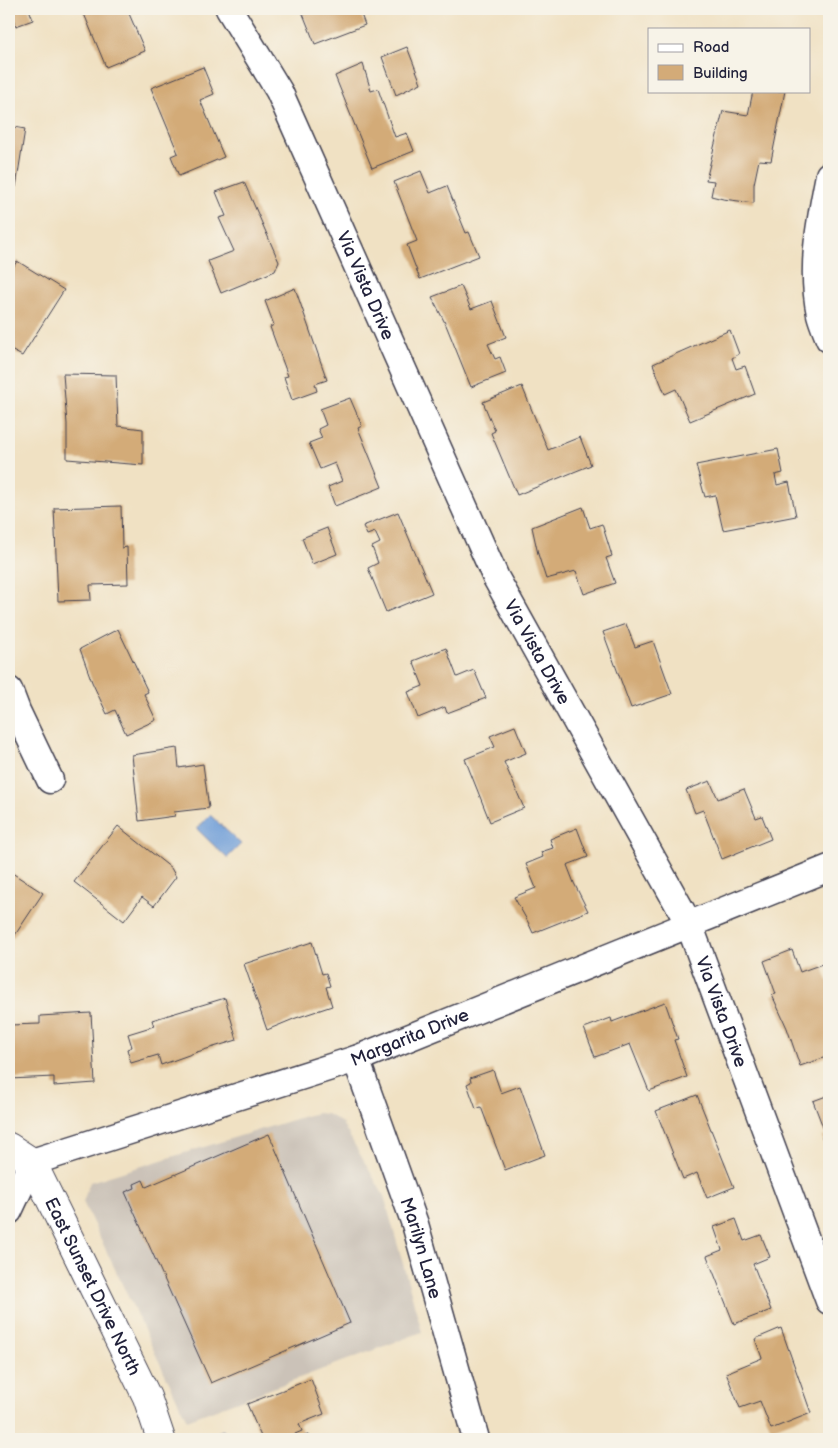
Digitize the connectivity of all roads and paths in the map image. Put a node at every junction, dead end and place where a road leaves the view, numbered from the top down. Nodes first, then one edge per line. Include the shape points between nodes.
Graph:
1 (230, 9) edge
2 (829, 174) edge
3 (829, 339) edge
4 (9, 690) edge
5 (50, 780) dead end
6 (829, 868) edge
7 (689, 924) junction
8 (356, 1059) junction
9 (9, 1147) edge
10 (32, 1162) junction
11 (9, 1211) edge
12 (829, 1301) edge
13 (161, 1439) edge
14 (476, 1439) edge

1 - 7 street, Via Vista Drive via 279,91 496,578
2 - 3 street via 819,231 815,284 820,315
4 - 5 street
6 - 7 street, Margarita Drive
7 - 8 street, Margarita Drive
7 - 12 street, Via Vista Drive
8 - 10 street, Margarita Drive
8 - 14 street, Marilyn Lane via 415,1224
9 - 10 street
10 - 11 street
10 - 13 street, East Sunset Drive North via 147,1397

